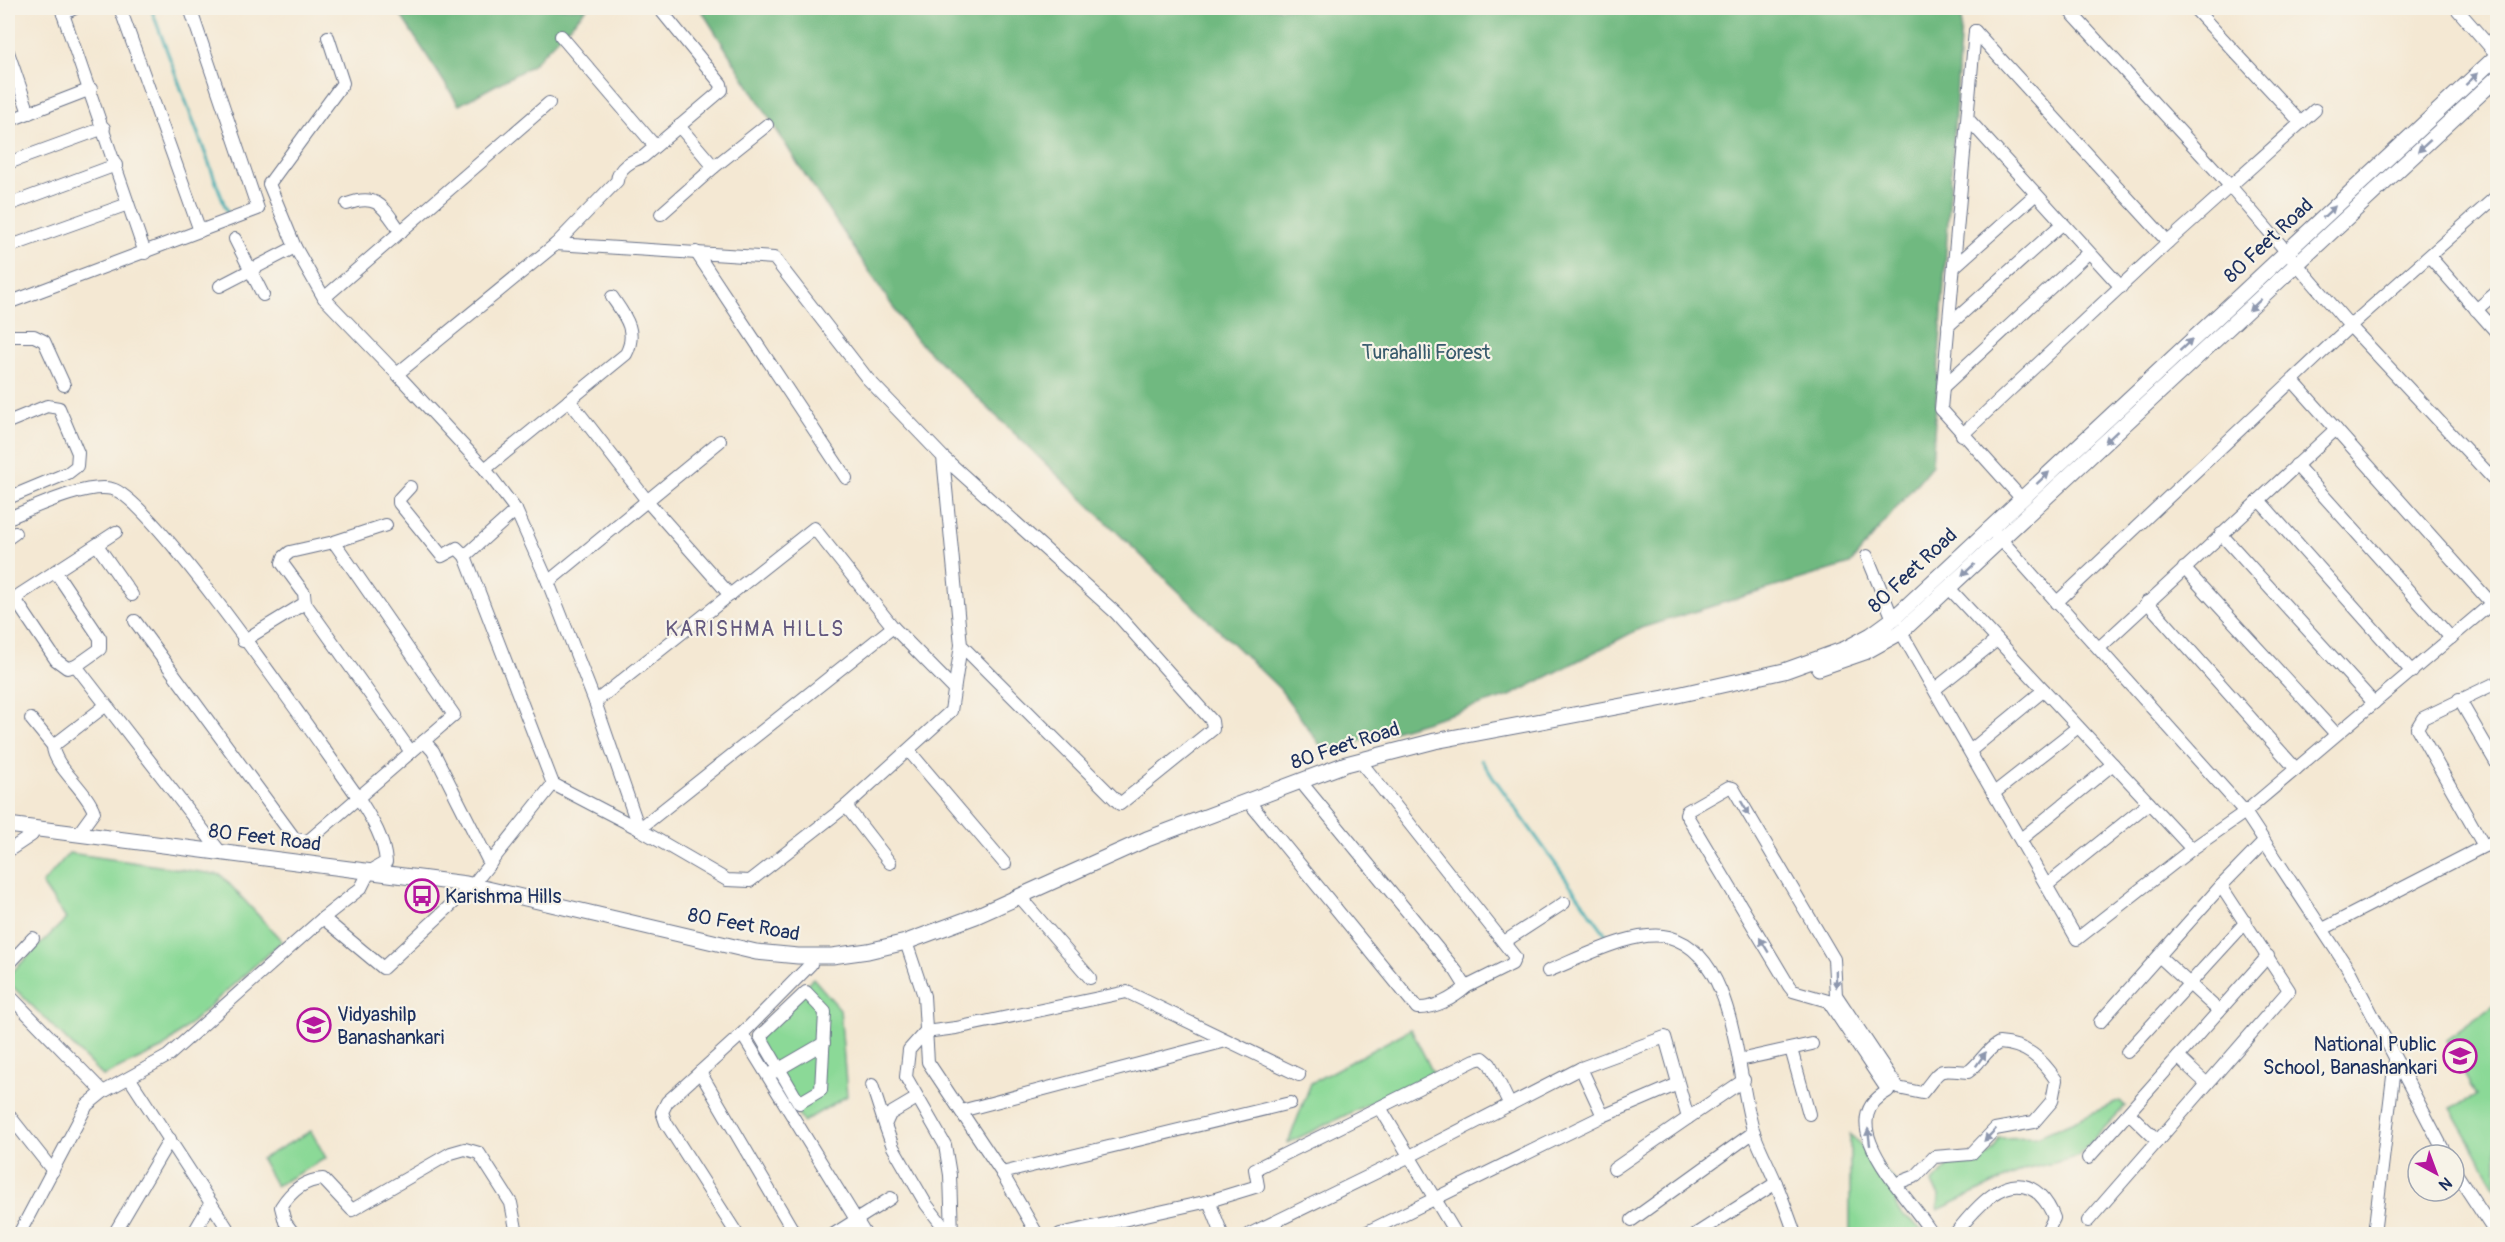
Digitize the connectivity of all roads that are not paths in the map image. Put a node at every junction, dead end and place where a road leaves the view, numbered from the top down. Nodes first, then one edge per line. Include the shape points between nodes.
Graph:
1 (75, 8) edge
2 (120, 8) edge
3 (190, 8) edge
4 (659, 8) edge
5 (2067, 8) edge
6 (2194, 8) edge
7 (2456, 8) edge
8 (62, 11) edge
9 (561, 36) dead end
10 (328, 37) dead end
11 (8, 52) edge
12 (2497, 55) edge
13 (2498, 77) edge
14 (91, 89) junction
15 (549, 103) dead end
16 (2315, 110) dead end
17 (29, 113) junction
18 (1968, 119) junction
19 (8, 121) edge
20 (2301, 123) junction
21 (767, 124) dead end
22 (679, 126) junction
23 (104, 128) junction
24 (656, 146) junction
25 (8, 163) edge
26 (116, 165) junction
27 (714, 167) junction
28 (2231, 187) junction
29 (2036, 194) junction
30 (2498, 195) edge
31 (128, 204) junction
32 (347, 204) dead end
33 (8, 205) edge
34 (661, 214) dead end
35 (2062, 224) junction
36 (200, 231) junction
37 (401, 232) junction
38 (235, 239) dead end
39 (2168, 242) junction
40 (556, 244) junction
41 (295, 246) junction
42 (8, 247) edge
43 (696, 252) junction
44 (2088, 252) junction
45 (2286, 252) junction
46 (145, 253) junction
47 (2430, 257) junction
48 (2298, 265) junction
49 (1954, 267) junction
50 (251, 270) junction
51 (220, 286) dead end
52 (2121, 287) junction
53 (2498, 291) edge
54 (262, 295) dead end
55 (612, 297) dead end
56 (324, 298) junction
57 (8, 303) edge
58 (2476, 310) junction
59 (1948, 326) junction
60 (2350, 326) junction
61 (2498, 334) edge
62 (8, 336) edge
63 (396, 374) junction
64 (2293, 381) junction
65 (64, 385) dead end
66 (1943, 387) junction
67 (569, 400) junction
68 (8, 422) edge
69 (2336, 429) junction
70 (1962, 435) junction
71 (720, 441) dead end
72 (943, 457) junction
73 (2296, 465) junction
74 (484, 469) junction
75 (846, 478) dead end
76 (2498, 484) edge
77 (410, 487) dead end
78 (11, 496) edge
79 (2021, 498) junction
80 (2259, 500) junction
81 (648, 502) junction
82 (516, 510) junction
83 (21, 513) junction
84 (8, 518) edge
85 (386, 525) dead end
86 (1989, 527) junction
87 (116, 532) dead end
88 (2222, 534) junction
89 (2001, 540) junction
90 (334, 542) junction
91 (97, 545) junction
92 (465, 556) junction
93 (1867, 556) dead end
94 (2184, 568) junction
95 (56, 571) junction
96 (548, 582) junction
97 (1949, 588) junction
98 (132, 595) dead end
99 (730, 595) junction
100 (2494, 600) edge
101 (2147, 602) junction
102 (305, 603) junction
103 (2056, 603) junction
104 (135, 621) dead end
105 (1897, 625) junction
106 (893, 627) junction
107 (2451, 638) junction
108 (1997, 640) junction
109 (243, 641) junction
110 (961, 645) junction
111 (2099, 648) junction
112 (76, 666) junction
113 (2412, 672) junction
114 (2498, 682) edge
115 (1732, 686) junction
116 (954, 689) junction
117 (1935, 689) junction
118 (2044, 690) junction
119 (2459, 699) junction
120 (595, 702) junction
121 (2374, 703) junction
122 (105, 706) junction
123 (31, 719) dead end
124 (2078, 727) junction
125 (2336, 734) junction
126 (424, 741) junction
127 (53, 746) junction
128 (909, 751) junction
129 (1970, 751) junction
130 (411, 753) junction
131 (2113, 764) junction
132 (1364, 766) junction
133 (2498, 766) edge
134 (2296, 769) junction
135 (553, 784) junction
136 (1305, 787) junction
137 (1994, 793) junction
138 (358, 797) junction
139 (2149, 803) junction
140 (846, 806) junction
141 (1253, 807) junction
142 (2246, 812) junction
143 (8, 825) edge
144 (639, 829) junction
145 (8, 831) edge
146 (78, 834) junction
147 (32, 835) junction
148 (2260, 836) junction
149 (2020, 839) junction
150 (2498, 839) edge
151 (2484, 846) junction
152 (2192, 849) junction
153 (8, 851) edge
154 (221, 853) junction
155 (890, 863) dead end
156 (490, 864) junction
157 (1005, 864) dead end
158 (367, 876) junction
159 (2047, 885) junction
160 (2221, 886) junction
161 (469, 889) junction
162 (1021, 900) junction
163 (1564, 903) dead end
164 (323, 918) junction
165 (2246, 922) junction
166 (2323, 929) junction
167 (33, 938) dead end
168 (1504, 942) junction
169 (907, 946) junction
170 (2159, 956) junction
171 (2268, 956) junction
172 (811, 964) junction
173 (8, 965) edge
174 (1548, 971) dead end
175 (1089, 978) dead end
176 (2189, 984) junction
177 (1466, 987) junction
178 (8, 994) edge
179 (2219, 1011) junction
180 (1848, 1020) junction
181 (2100, 1022) dead end
182 (925, 1032) junction
183 (742, 1034) junction
184 (1226, 1041) junction
185 (824, 1043) junction
186 (1812, 1044) dead end
187 (1791, 1049) junction
188 (2127, 1052) dead end
189 (2178, 1057) junction
190 (1739, 1060) junction
191 (2395, 1060) junction
192 (1581, 1068) junction
193 (700, 1072) junction
194 (774, 1073) junction
195 (1299, 1075) dead end
196 (1883, 1075) junction
197 (130, 1079) junction
198 (1744, 1080) junction
199 (1678, 1084) junction
200 (2207, 1084) junction
201 (872, 1085) dead end
202 (103, 1092) junction
203 (917, 1098) junction
204 (1290, 1102) dead end
205 (1510, 1105) junction
206 (1381, 1108) junction
207 (961, 1111) junction
208 (2129, 1113) junction
209 (8, 1114) edge
210 (1809, 1114) dead end
211 (1603, 1116) junction
212 (1688, 1118) junction
213 (884, 1122) junction
214 (1754, 1132) junction
215 (170, 1139) junction
216 (2158, 1142) junction
217 (2440, 1143) edge
218 (1410, 1156) junction
219 (2088, 1158) dead end
220 (1614, 1169) dead end
221 (53, 1171) junction
222 (1002, 1173) junction
223 (1776, 1183) junction
224 (1895, 1184) junction
225 (2466, 1188) edge
226 (891, 1198) dead end
227 (1436, 1199) junction
228 (1209, 1201) junction
229 (211, 1203) junction
230 (1632, 1220) dead end
231 (857, 1221) junction
232 (2088, 1221) dead end
233 (2372, 1233) edge
234 (19, 1234) edge
235 (114, 1234) edge
236 (193, 1234) edge
237 (231, 1234) edge
238 (294, 1234) edge
239 (517, 1234) edge
240 (737, 1234) edge
241 (795, 1234) edge
242 (834, 1234) edge
243 (865, 1234) edge
244 (950, 1234) edge
245 (1037, 1234) edge
246 (1060, 1234) edge
247 (1222, 1234) edge
248 (1250, 1234) edge
249 (1363, 1234) edge
250 (1456, 1234) edge
251 (1696, 1234) edge
252 (1795, 1234) edge
253 (1932, 1234) edge
254 (1955, 1234) edge
255 (2046, 1234) edge
256 (2496, 1234) edge

1 - 8 street
2 - 36 street
3 - 36 street via 258,209
4 - 22 street via 721,84 722,90
5 - 28 street
6 - 20 street
7 - 12 street
8 - 14 street
9 - 24 street
10 - 41 street via 343,83 269,184
11 - 17 street
45 -> 12 main road, 80 Feet Road
13 -> 48 main road, 80 Feet Road
14 - 17 street
14 - 23 street
15 - 37 street
16 - 20 street
17 - 19 street
18 - 29 street
18 - 39 street via 1975,31
18 - 49 street
20 - 28 street
21 - 27 street
22 - 24 street
22 - 27 street
23 - 25 street
23 - 26 street
24 - 40 street via 621,171 617,181
26 - 31 street
26 - 33 street
27 - 34 street
28 - 39 street
28 - 45 street
29 - 35 street
29 - 49 street
30 - 47 street
31 - 42 street
31 - 46 street
32 - 37 street via 363,198 374,200
35 - 44 street
35 - 59 street
36 - 46 street
37 - 56 street
38 - 50 street
39 - 52 street
40 - 43 street
40 - 63 street
41 - 50 street
41 - 56 street
43 - 72 street via 774,258 867,378
43 - 75 street
44 - 52 street
44 - 66 street
45 - 48 street
79 -> 45 main road, 80 Feet Road
46 - 57 street
47 - 58 street
47 - 60 street
48 - 60 street
48 -> 89 main road, 80 Feet Road
49 - 59 street
50 - 51 street
50 - 54 street
52 - 70 street
53 - 58 street
55 - 67 street via 628,322 632,336 629,348
56 - 63 street
58 - 61 street
59 - 66 street
60 - 64 street
60 - 76 street
62 - 65 street via 34,336 44,341
63 - 74 street
64 - 69 street
64 - 103 street
66 - 70 street via 1941,409
67 - 74 street
67 - 81 street
68 - 78 street via 47,406 59,408 78,453 77,466 68,474
69 - 73 street
69 - 100 street
70 - 79 street
71 - 81 street
72 - 110 street
72 - 110 street via 1116,613 1212,721 1213,729 1120,804
73 - 80 street
73 - 107 street
74 - 82 street
77 - 92 street via 399,503 418,530 442,556 457,548
78 - 83 street
79 - 86 main road, 80 Feet Road
80 - 88 street
80 - 113 street
81 - 96 street
81 - 99 street
82 - 92 street
82 - 96 street
83 - 84 street
83 - 109 street via 94,489 112,489 127,497 187,562
85 - 90 street
86 - 89 street
86 - 105 main road, 80 Feet Road
87 - 91 street
88 - 94 street
88 - 121 street
89 -> 97 main road, 80 Feet Road
89 - 103 street
90 - 102 street via 284,556 282,563 304,593
90 - 126 street via 454,716
91 - 95 street
91 - 98 street
92 - 135 street
93 - 105 street
94 - 101 street
94 - 125 street
95 - 112 street via 100,638 100,649
95 - 112 street via 19,595 17,602 56,660 67,668
96 - 120 street
97 - 105 main road, 80 Feet Road
97 - 108 street
99 - 106 street via 814,528
99 - 120 street
100 - 107 street
101 - 111 street
101 - 134 street
102 - 109 street
102 - 130 street
103 - 111 street
104 - 138 street via 295,839 308,841
105 - 115 main road, 80 Feet Road via 1839,651
105 - 117 street
106 - 116 street
106 - 144 street
107 - 113 street
108 - 117 street
108 - 118 street
109 - 138 street
110 - 116 street
111 - 142 street
112 - 122 street
113 - 121 street
114 - 119 street
115 - 132 main road, 80 Feet Road via 1665,706 1436,748
115 - 162 main road, 80 Feet Road via 1435,741 1362,759 1147,839
116 - 128 street via 951,711
117 - 129 street
118 - 124 street
118 - 129 street
119 - 133 street
119 - 151 street via 2423,718 2418,728
120 - 144 street
121 - 125 street
122 - 127 street
122 - 154 street
123 - 127 street
124 - 131 street
124 - 137 street
125 - 134 street
126 - 130 street
126 - 156 street via 433,751
127 - 146 street via 55,756 91,802 94,813
128 - 140 street
128 - 157 street
129 - 137 street
130 - 138 street
131 - 139 street
131 - 149 street
132 - 136 main road, 80 Feet Road
132 - 168 street
134 - 142 street
135 - 144 street
135 - 156 street
136 - 141 main road, 80 Feet Road
136 - 177 street
137 - 149 street
138 - 158 street via 385,847 386,862
139 - 152 street
139 - 159 street
140 - 144 street via 750,881 727,880
140 - 155 street
141 - 162 main road, 80 Feet Road
141 - 177 street via 1417,1008 1426,1009
142 - 148 street
142 - 152 street
143 - 146 main road, 80 Feet Road
145 - 147 main road, 80 Feet Road
146 - 154 main road, 80 Feet Road
147 - 153 street
147 - 158 main road, 80 Feet Road
148 - 160 street
148 - 166 street
149 - 159 street
150 - 151 street
151 - 166 street
152 - 159 street via 2077,939
154 - 158 main road, 80 Feet Road
156 - 161 street
158 - 161 main road, 80 Feet Road
158 - 164 street via 361,888
160 - 165 street
160 - 170 street
161 - 164 street via 383,968
161 - 169 main road, 80 Feet Road via 767,953 832,956
161 - 172 main road, 80 Feet Road via 731,955
162 - 169 main road, 80 Feet Road
162 - 175 street
163 - 168 street
164 - 197 street via 168,1056
165 - 171 street
165 - 176 street
166 - 191 street via 2349,970
167 - 173 street
168 - 177 street via 1515,960
169 - 172 main road, 80 Feet Road via 851,962
169 - 182 street via 924,996
170 - 176 street
170 - 181 street
171 - 179 street
171 - 200 street via 2289,990
172 - 183 street
174 - 190 street via 1630,939 1669,937 1688,946 1713,975 1721,990
176 - 179 street
176 - 188 street
178 - 202 street
179 - 189 street
180 -> 180 street via 1828,1001 1793,991 1789,986 1687,811 1729,787 1734,788 1834,959 1836,995
180 - 196 street
182 - 184 street via 1127,992
182 - 203 street via 909,1050 906,1077
182 - 207 street via 928,1062
183 - 193 street
183 - 194 street
184 - 195 street
184 - 207 street
185 - 194 street
185 - 194 street via 821,1090 799,1103
185 - 194 street via 825,1012 806,992 760,1036
186 - 187 street
187 - 190 street
187 - 210 street
189 - 200 street
189 - 208 street
190 - 198 street
191 - 217 street
191 - 233 street
192 - 199 street via 1665,1037
192 - 205 street
192 - 211 street
193 - 240 street via 662,1112
193 - 241 street
194 - 231 street
224 -> 196 street via 1871,1149 1868,1113 1875,1099 1888,1091
196 -> 224 street via 1898,1089 1922,1093 1940,1071 1948,1068 1968,1072 1977,1066 1984,1052 1999,1043 2040,1056 2056,1080 2052,1101 2034,1122 1995,1129 1971,1154 1934,1157 1916,1176
197 - 202 street
197 - 215 street
198 - 212 street
198 - 214 street
199 - 211 street
199 - 212 street
200 - 216 street
201 - 213 street
202 - 221 street via 87,1105
203 - 213 street
203 - 244 street via 945,1145 950,1175
204 - 222 street
205 - 206 street via 1490,1064 1483,1058
205 - 218 street
206 - 218 street
206 - 228 street via 1255,1169 1258,1186
207 - 222 street
208 - 216 street
208 - 219 street
209 - 221 street
211 - 227 street
212 - 220 street
213 - 244 street via 893,1147 933,1216
214 - 223 street
214 - 230 street
215 - 229 street
215 - 235 street
216 - 232 street
218 - 227 street
218 - 248 street
221 - 234 street
222 - 245 street
223 - 251 street
223 - 252 street
224 - 253 street
225 - 256 street
226 - 231 street
227 - 249 street
227 - 250 street
228 - 246 street
228 - 247 street
229 - 236 street
229 - 237 street
231 - 242 street
231 - 243 street
238 - 239 street via 281,1207 291,1192 313,1179 323,1179 352,1210 451,1153 465,1149 479,1153 511,1203
254 - 255 street via 1995,1193 2025,1186 2043,1198 2052,1213 2054,1218

